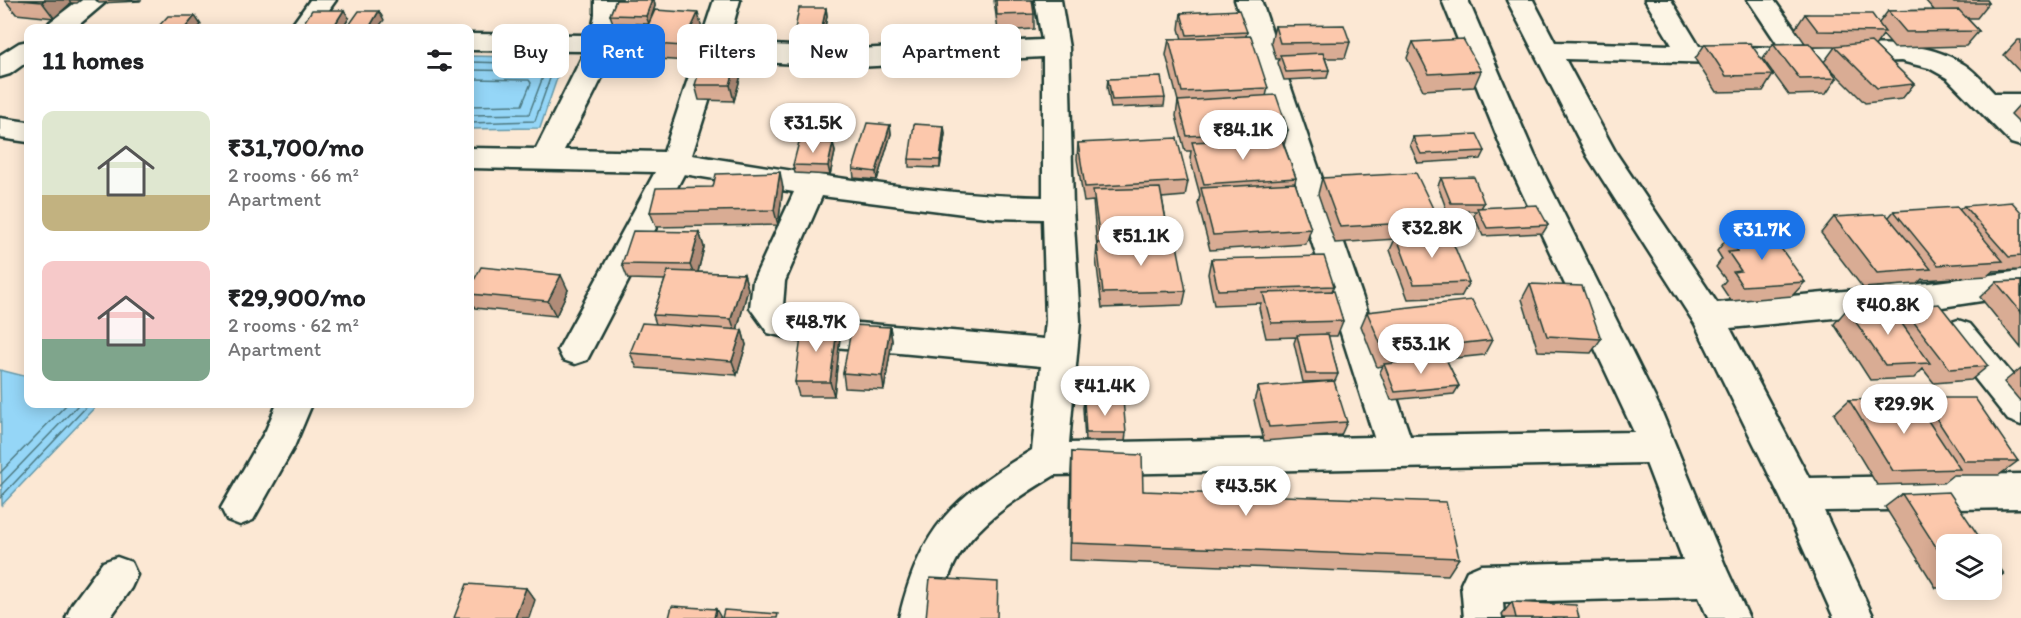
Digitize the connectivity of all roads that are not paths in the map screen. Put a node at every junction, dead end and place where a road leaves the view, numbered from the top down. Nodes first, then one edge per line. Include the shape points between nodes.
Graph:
1 (94, 0) edge
2 (322, 0) edge
3 (608, 0) edge
4 (728, 0) edge
5 (1048, 0) edge
6 (1248, 0) edge
7 (1455, 0) edge
8 (1520, 0) edge
9 (1658, 0) edge
10 (1761, 0) edge
11 (64, 24) edge
12 (306, 24) edge
13 (607, 24) edge
14 (720, 24) edge
15 (474, 42) edge
16 (581, 43) edge
17 (1056, 48) junction
18 (1546, 50) junction
19 (24, 52) edge
20 (1690, 53) junction
21 (777, 54) edge
22 (1800, 57) junction
23 (0, 68) edge
24 (585, 78) edge
25 (703, 78) edge
26 (1989, 103) junction
27 (2021, 103) edge
28 (0, 128) edge
29 (24, 131) edge
30 (2021, 136) edge
31 (474, 158) edge
32 (545, 159) junction
33 (675, 162) junction
34 (812, 184) junction
35 (1058, 208) junction
36 (2021, 283) edge
37 (1929, 296) junction
38 (1708, 316) junction
39 (574, 350) dead end
40 (1060, 354) junction
41 (292, 408) edge
42 (2021, 410) edge
43 (1657, 447) junction
44 (1397, 452) junction
45 (1049, 459) junction
46 (2021, 491) edge
47 (1798, 495) junction
48 (240, 508) dead end
49 (117, 575) dead end
50 (1710, 578) junction
51 (86, 618) edge
52 (919, 618) edge
53 (1484, 618) edge
54 (1729, 618) edge
55 (1854, 618) edge

1 - 11 street
2 - 12 street
3 - 13 street
4 - 14 street
5 - 17 street
6 - 44 street
7 - 43 street via 1519,154 1642,408
8 - 18 street
9 - 20 street
10 - 22 street
15 - 16 street
17 - 21 street via 857,58
17 - 35 street
18 - 20 street
18 - 38 street via 1603,157
19 - 23 street
20 - 22 street
22 - 26 street via 1901,53 1937,61 1957,72
24 - 32 street
25 - 33 street
26 - 27 street
26 - 30 street
28 - 29 street
31 - 32 street
32 - 33 street
33 - 34 street
33 - 39 street
34 - 35 street via 995,207
34 - 40 street via 769,281 766,308 780,324 823,333
35 - 40 street via 1063,321
36 - 37 street
37 - 38 street
37 - 42 street
38 - 47 street
40 - 45 street
41 - 48 street
43 - 44 street
43 - 50 street
44 - 45 street
45 - 52 street via 1001,488 957,527 930,576
46 - 47 street
47 - 55 street
49 - 51 street
50 - 53 street via 1481,584
50 - 54 street

